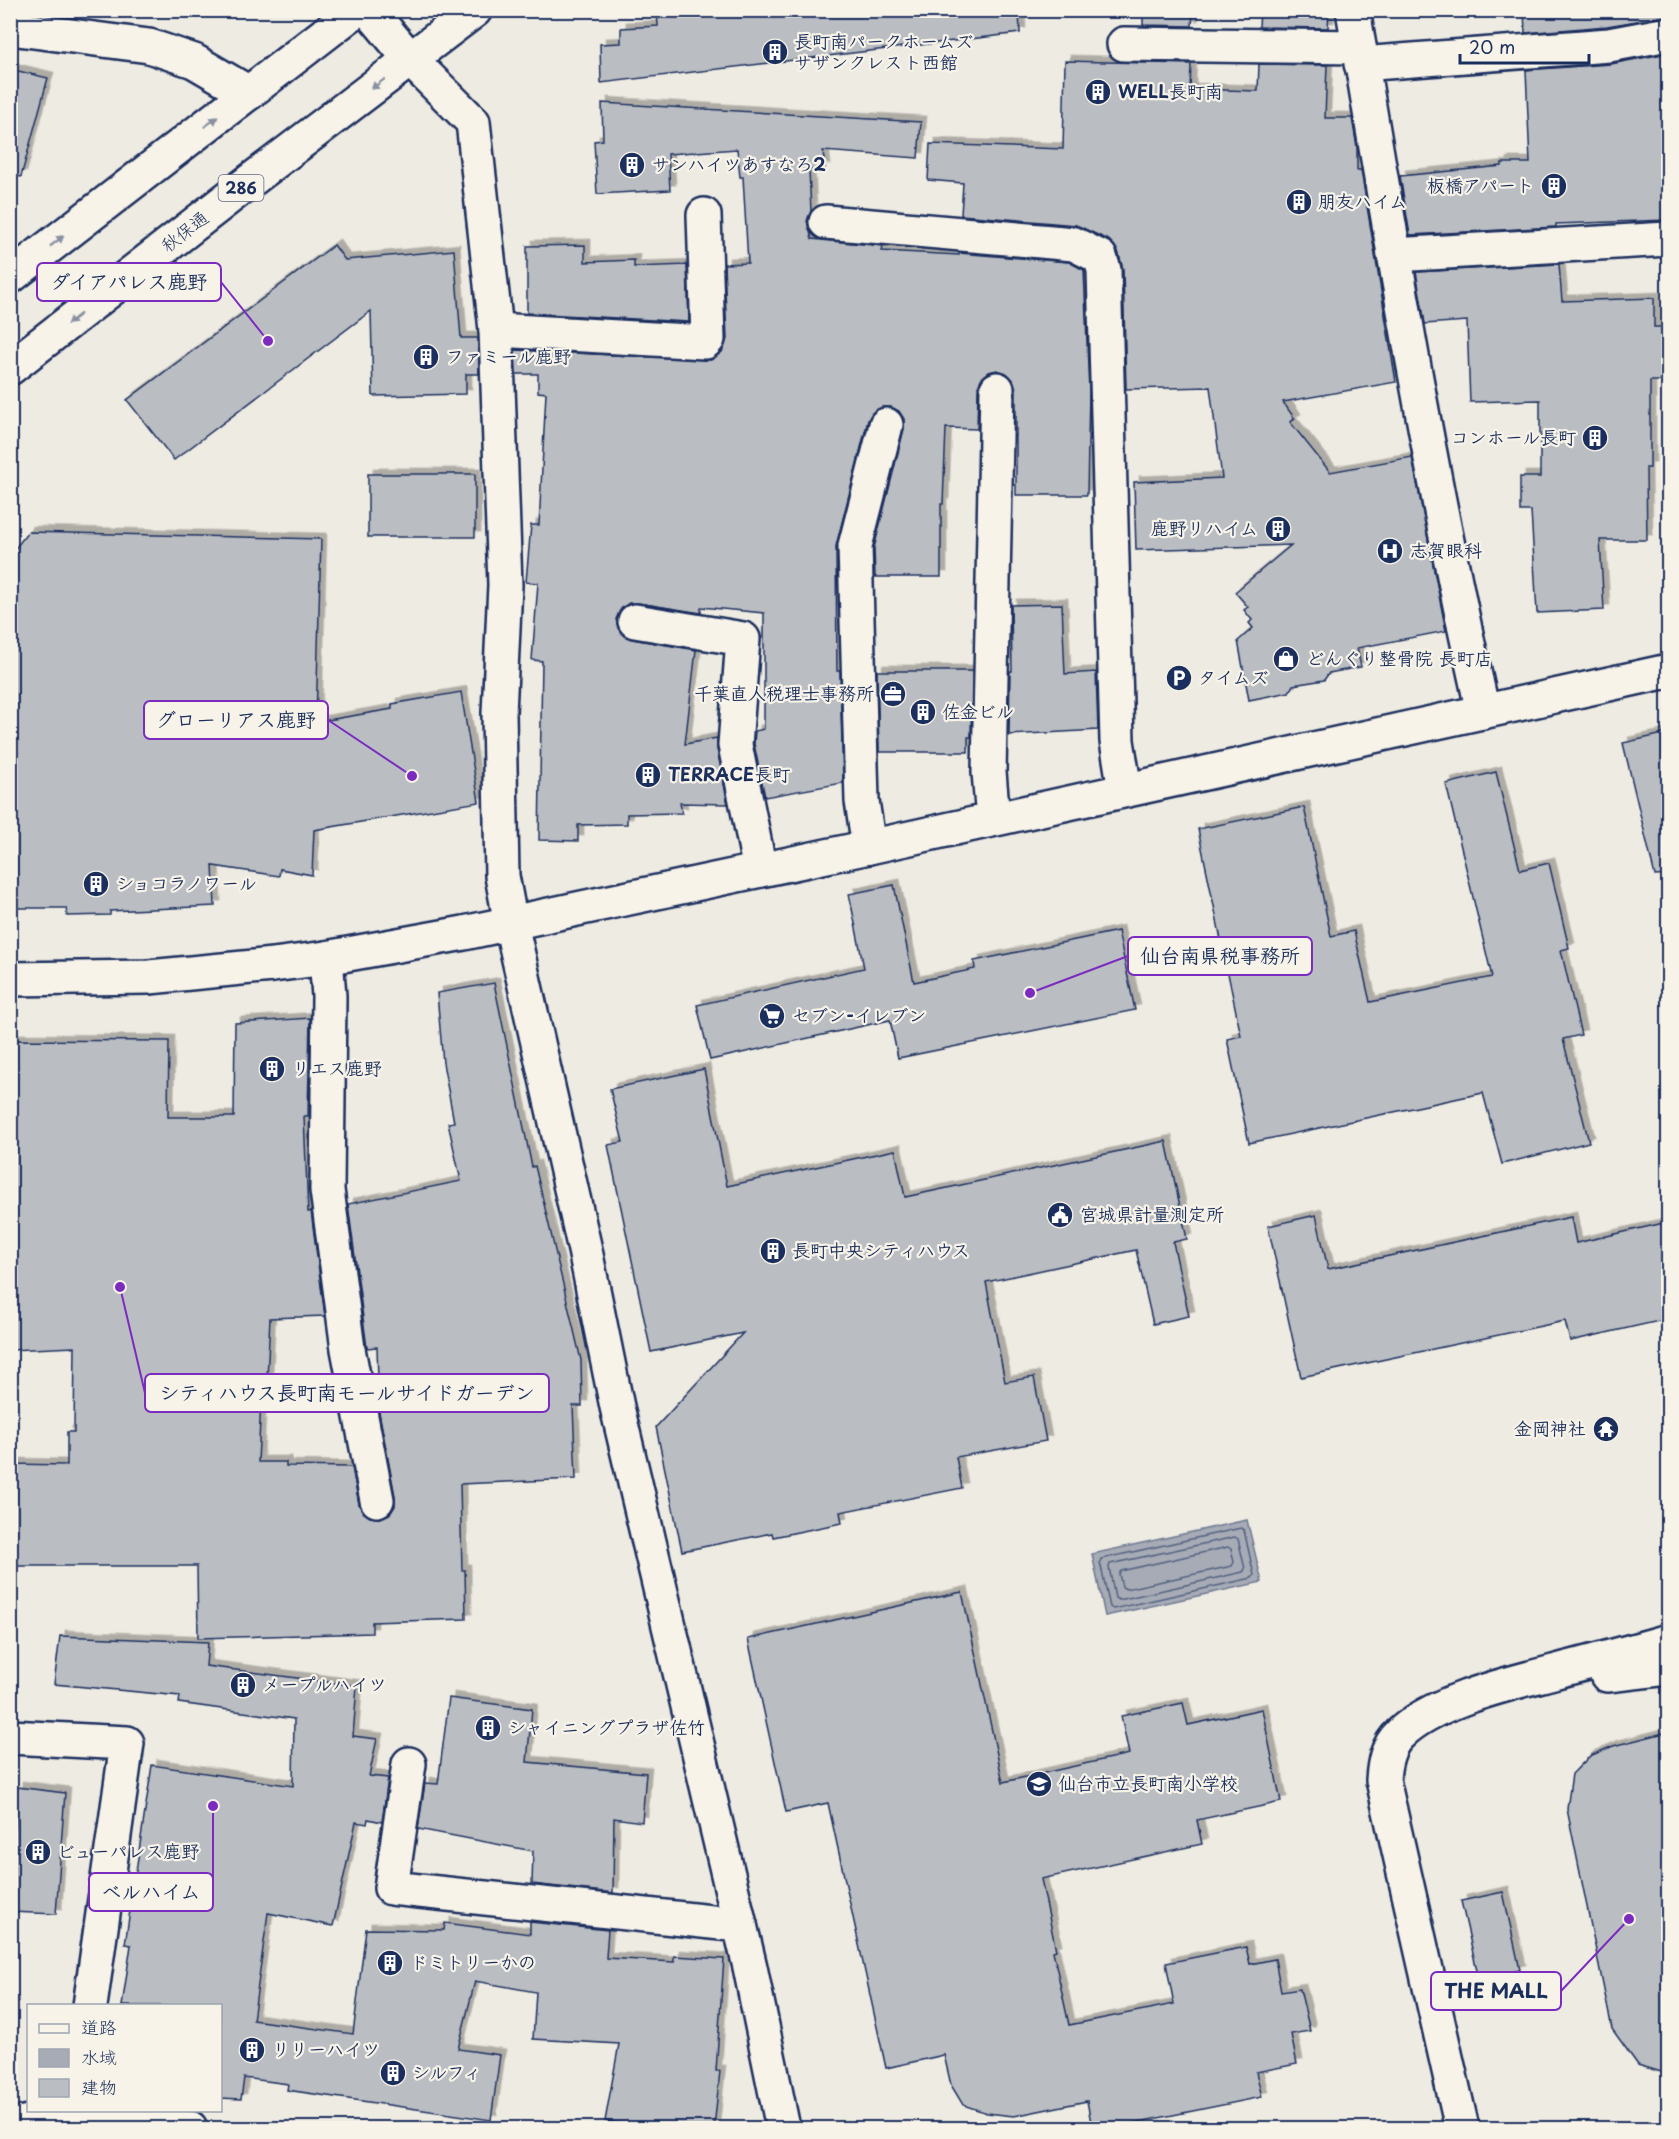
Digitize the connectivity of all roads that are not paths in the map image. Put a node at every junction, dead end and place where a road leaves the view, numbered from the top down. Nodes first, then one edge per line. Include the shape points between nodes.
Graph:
1 (356, 10) edge
2 (369, 10) edge
3 (475, 10) edge
4 (1353, 10) edge
5 (10, 28) edge
6 (1668, 34) edge
7 (1124, 44) dead end
8 (1360, 55) junction
9 (410, 59) junction
10 (249, 93) junction
11 (704, 215) dead end
12 (826, 222) dead end
13 (1668, 239) edge
14 (1394, 255) junction
15 (10, 277) edge
16 (496, 330) junction
17 (10, 368) edge
18 (997, 389) dead end
19 (886, 425) dead end
20 (635, 621) dead end
21 (1668, 671) edge
22 (1483, 712) junction
23 (1125, 790) junction
24 (993, 819) junction
25 (869, 847) junction
26 (760, 870) junction
27 (511, 924) junction
28 (326, 958) junction
29 (10, 979) edge
30 (376, 1500) dead end
31 (1668, 1641) edge
32 (1668, 1668) edge
33 (1492, 1689) junction
34 (10, 1737) edge
35 (409, 1764) dead end
36 (740, 1925) junction
37 (90, 2004) edge
38 (74, 2117) edge
39 (10, 2126) edge
40 (190, 2128) edge
41 (783, 2128) edge
42 (1462, 2128) edge

1 - 10 main road
2 - 9 main road
3 - 9 main road, 秋保通 / 286
4 - 8 main road
5 - 10 main road via 149,46 194,62
6 - 8 main road via 1609,45
7 - 8 main road
8 - 14 main road
9 - 16 main road via 473,122
9 -> 17 main road, 秋保通 / 286
15 -> 10 main road
11 - 16 main road via 708,339 705,342
12 - 23 main road via 1074,244 1100,257 1104,270 1117,741
13 - 14 main road
14 - 22 main road
16 - 27 main road via 504,585 500,713 502,876
18 - 24 main road via 989,772
19 - 25 main road via 855,546 862,801
20 - 26 main road via 743,639 735,745
21 - 22 main road
22 - 23 main road
23 - 24 main road
24 - 25 main road
25 - 26 main road
26 - 27 main road
27 - 28 main road
27 - 36 main road via 617,1407
28 - 29 main road via 149,977
28 - 30 main road via 327,1190 348,1349
31 - 33 main road
32 - 33 main road
33 - 42 main road via 1419,1719 1399,1734 1388,1752 1383,1780
34 - 37 main road via 127,1743
35 - 36 main road via 391,1888
36 - 41 main road
38 - 39 main road
38 - 40 main road

